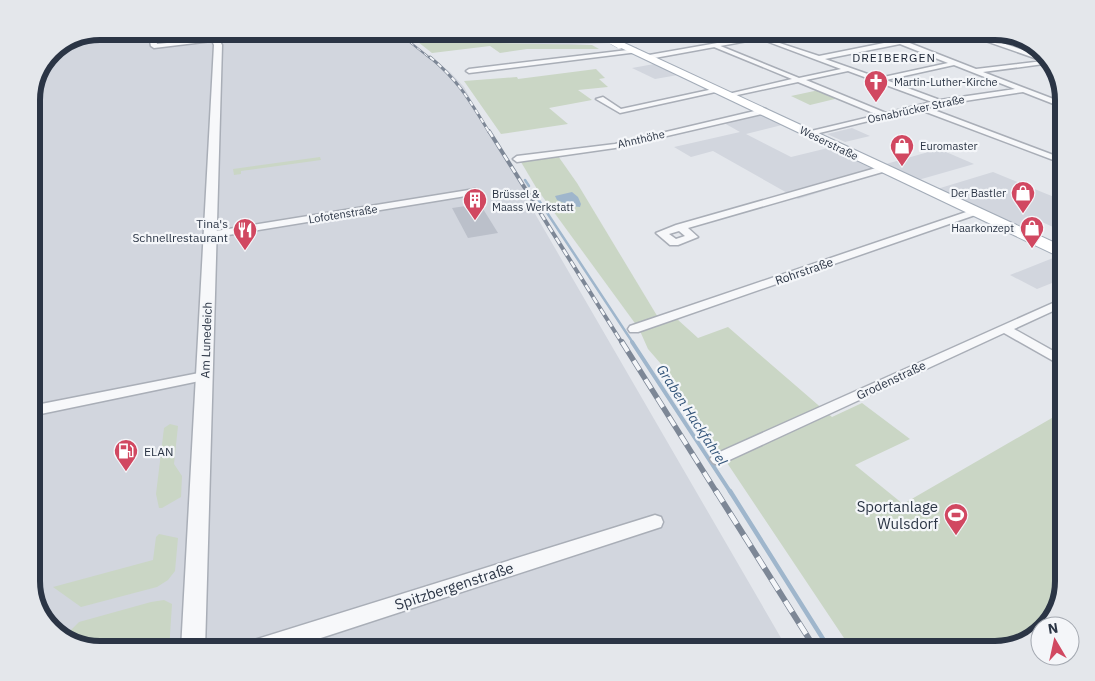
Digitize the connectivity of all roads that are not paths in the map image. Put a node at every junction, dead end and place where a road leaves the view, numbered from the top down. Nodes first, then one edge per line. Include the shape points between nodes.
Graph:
1 (153, 40) edge
2 (217, 40) joint
3 (613, 40) edge
4 (751, 40) edge
5 (769, 40) edge
6 (895, 40) edge
7 (987, 40) edge
8 (900, 42) junction
9 (154, 46) junction
10 (716, 46) junction
11 (636, 51) junction
12 (151, 54) dead end
13 (1035, 56) edge
14 (649, 57) junction
15 (819, 58) junction
16 (1041, 62) edge
17 (954, 63) junction
18 (848, 69) junction
19 (469, 71) dead end
20 (976, 72) junction
21 (798, 80) junction
22 (879, 80) junction
23 (1023, 90) junction
24 (723, 92) junction
25 (600, 99) dead end
26 (939, 102) junction
27 (1055, 102) edge
28 (919, 107) junction
29 (763, 111) junction
30 (885, 115) junction
31 (810, 134) junction
32 (517, 159) dead end
33 (1055, 159) edge
34 (883, 169) junction
35 (475, 192) dead end
36 (974, 212) junction
37 (680, 227) dead end
38 (210, 235) junction
39 (1055, 247) edge
40 (1055, 305) edge
41 (1004, 328) junction
42 (634, 330) dead end
43 (1055, 358) edge
44 (204, 376) junction
45 (40, 409) edge
46 (718, 459) dead end
47 (655, 522) dead end
48 (193, 641) edge
49 (282, 641) edge

1 - 9 street
2 - 9 street
2 - 38 street, Am Lunedeich
3 - 11 main road, Weserstraße
4 - 10 street
5 - 15 street
6 - 8 street
7 - 13 street
8 - 15 street
8 - 17 street
9 - 12 street
10 - 14 street
10 - 21 street
11 - 14 main road, Weserstraße
11 - 19 street
14 - 24 main road, Weserstraße
15 - 18 street
16 - 20 street
17 - 20 street
17 - 22 street
18 - 21 street
18 - 22 street
20 - 23 street
21 - 24 street
21 - 30 street
22 - 26 street
23 - 26 street, Osnabrücker Straße
23 - 27 street
24 - 25 street via 620,110
24 - 29 main road, Weserstraße
26 - 28 street, Osnabrücker Straße
28 - 30 street, Osnabrücker Straße
28 - 33 street
29 - 31 main road, Weserstraße
29 - 32 street, Ahnthöhe via 615,146
30 - 31 street, Osnabrücker Straße
31 - 34 main road, Weserstraße
34 - 36 main road, Weserstraße
34 - 37 street
35 - 38 street, Lofotenstraße
36 - 39 main road, Weserstraße
36 - 42 street, Rohrstraße
38 - 44 street, Am Lunedeich
40 - 41 street, Grodenstraße
41 - 43 street
41 - 46 street, Grodenstraße
44 - 45 street
44 - 48 street, Am Lunedeich
47 - 49 street, Spitzbergenstraße

